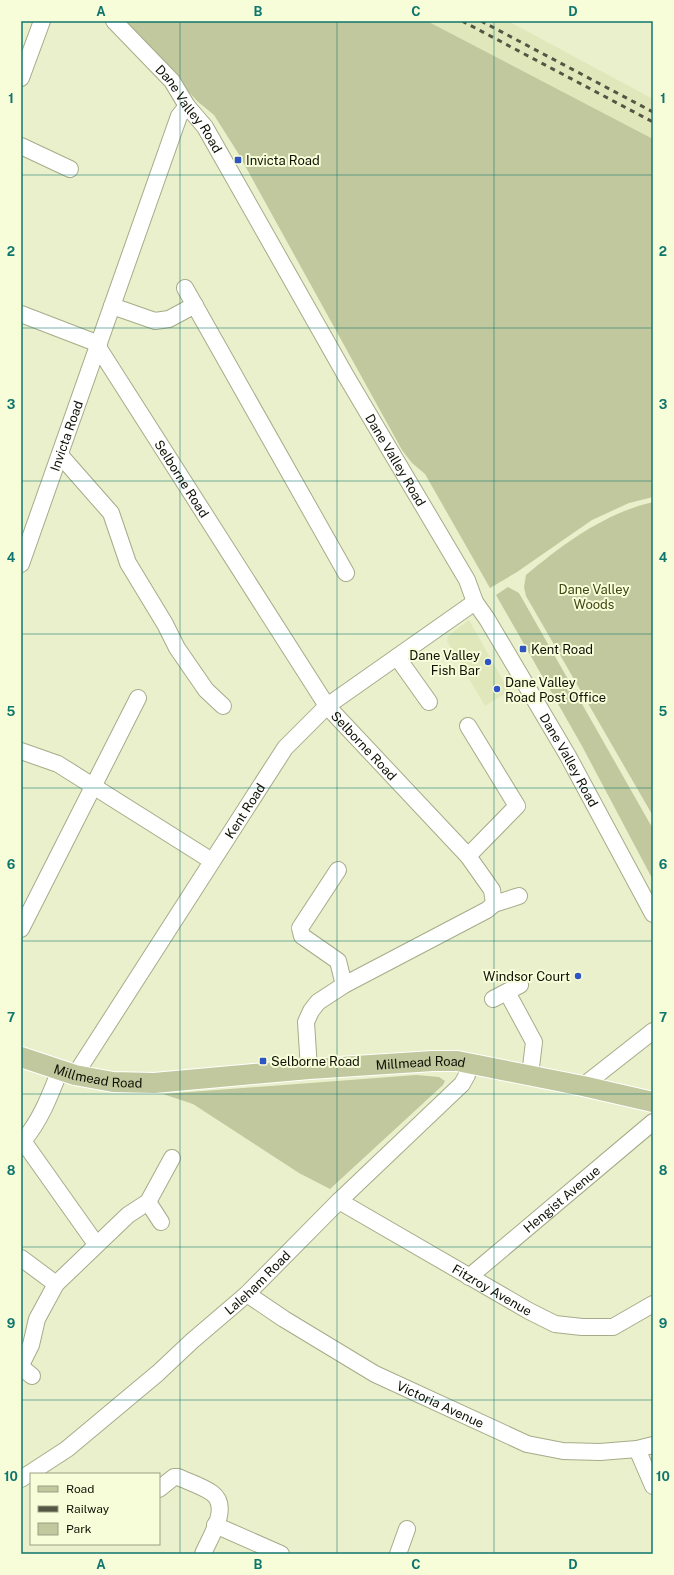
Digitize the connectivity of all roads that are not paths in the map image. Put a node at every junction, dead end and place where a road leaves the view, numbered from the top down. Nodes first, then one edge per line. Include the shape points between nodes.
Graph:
1 (42, 21) edge
2 (114, 21) edge
3 (21, 78) edge
4 (187, 106) junction
5 (21, 146) edge
6 (70, 168) dead end
7 (185, 288) dead end
8 (195, 305) junction
9 (112, 306) junction
10 (21, 314) edge
11 (99, 345) junction
12 (60, 455) junction
13 (28, 524) edge
14 (21, 564) edge
15 (346, 573) dead end
16 (475, 602) junction
17 (397, 657) junction
18 (138, 698) dead end
19 (429, 702) dead end
20 (223, 706) dead end
21 (327, 706) junction
22 (468, 726) dead end
23 (21, 751) edge
24 (93, 786) junction
25 (468, 856) junction
26 (212, 860) junction
27 (338, 870) dead end
28 (518, 896) dead end
29 (494, 904) junction
30 (653, 914) edge
31 (21, 929) edge
32 (344, 985) junction
33 (507, 992) dead end
34 (653, 1031) edge
35 (21, 1057) edge
36 (468, 1062) junction
37 (309, 1069) junction
38 (68, 1072) junction
39 (530, 1075) junction
40 (583, 1086) junction
41 (653, 1102) edge
42 (653, 1122) edge
43 (22, 1142) edge
44 (172, 1158) dead end
45 (339, 1200) junction
46 (148, 1202) junction
47 (161, 1222) dead end
48 (96, 1244) junction
49 (21, 1258) edge
50 (470, 1276) junction
51 (56, 1284) junction
52 (247, 1294) junction
53 (653, 1304) edge
54 (25, 1369) edge
55 (653, 1444) edge
56 (637, 1449) junction
57 (30, 1473) edge
58 (30, 1473) edge
59 (21, 1479) edge
60 (653, 1486) edge
61 (160, 1488) edge
62 (215, 1525) junction
63 (407, 1530) dead end
64 (203, 1554) edge
65 (281, 1554) edge
66 (398, 1554) edge

1 - 3 street
2 - 4 street, Dane Valley Road via 172,81
4 - 9 street, Invicta Road via 179,116
4 - 16 street, Dane Valley Road via 205,127 346,376 467,580
5 - 6 street
7 - 8 street
8 - 9 street via 169,319 155,321
8 - 15 street
9 - 11 street, Invicta Road
10 - 11 street
11 - 12 street, Invicta Road
11 - 21 street, Selborne Road
12 - 13 street, Invicta Road
12 - 20 street via 111,513 128,563 165,624 176,648 206,690
13 - 14 street, Invicta Road
16 - 17 street, Kent Road
16 - 30 street, Dane Valley Road via 568,756
17 - 19 street
17 - 21 street, Kent Road
18 - 24 street
21 - 25 street, Selborne Road
21 - 26 street, Kent Road via 285,748
22 - 25 street via 517,806
23 - 24 street via 58,764
24 - 26 street
24 - 31 street
25 - 29 street, Selborne Road via 492,890
26 - 38 street, Kent Road
27 - 32 street via 300,928 302,936 338,961
28 - 29 street
29 - 32 street
32 - 37 street via 318,1002 306,1022
33 - 39 street via 534,1042
34 - 40 street
35 - 38 main road, Millmead Road
36 - 37 main road, Millmead Road via 433,1060
36 - 39 main road, Millmead Road
36 - 45 street, Laleham Road via 467,1075 462,1084
37 - 38 main road, Millmead Road via 154,1083 113,1082
38 - 43 street, Kent Road via 32,1132
39 - 40 main road, Millmead Road
40 - 41 main road, Millmead Road
42 - 50 street, Hengist Avenue
43 - 48 street
44 - 46 street
45 - 50 street, Fitzroy Avenue
45 - 52 street, Laleham Road
46 - 47 street
46 - 48 street via 128,1215
48 - 51 street
49 - 51 street
50 - 53 street, Fitzroy Avenue via 555,1324 613,1327
51 - 54 street via 36,1319
52 - 56 street, Victoria Avenue via 375,1374 527,1444 563,1451
52 - 57 street, Laleham Road via 158,1374 67,1449
55 - 56 street, Victoria Avenue
56 - 60 street
58 - 59 street, Laleham Road
61 - 62 street via 174,1477 210,1492 218,1498 220,1504 220,1513
62 - 64 street
62 - 65 street
63 - 66 street

